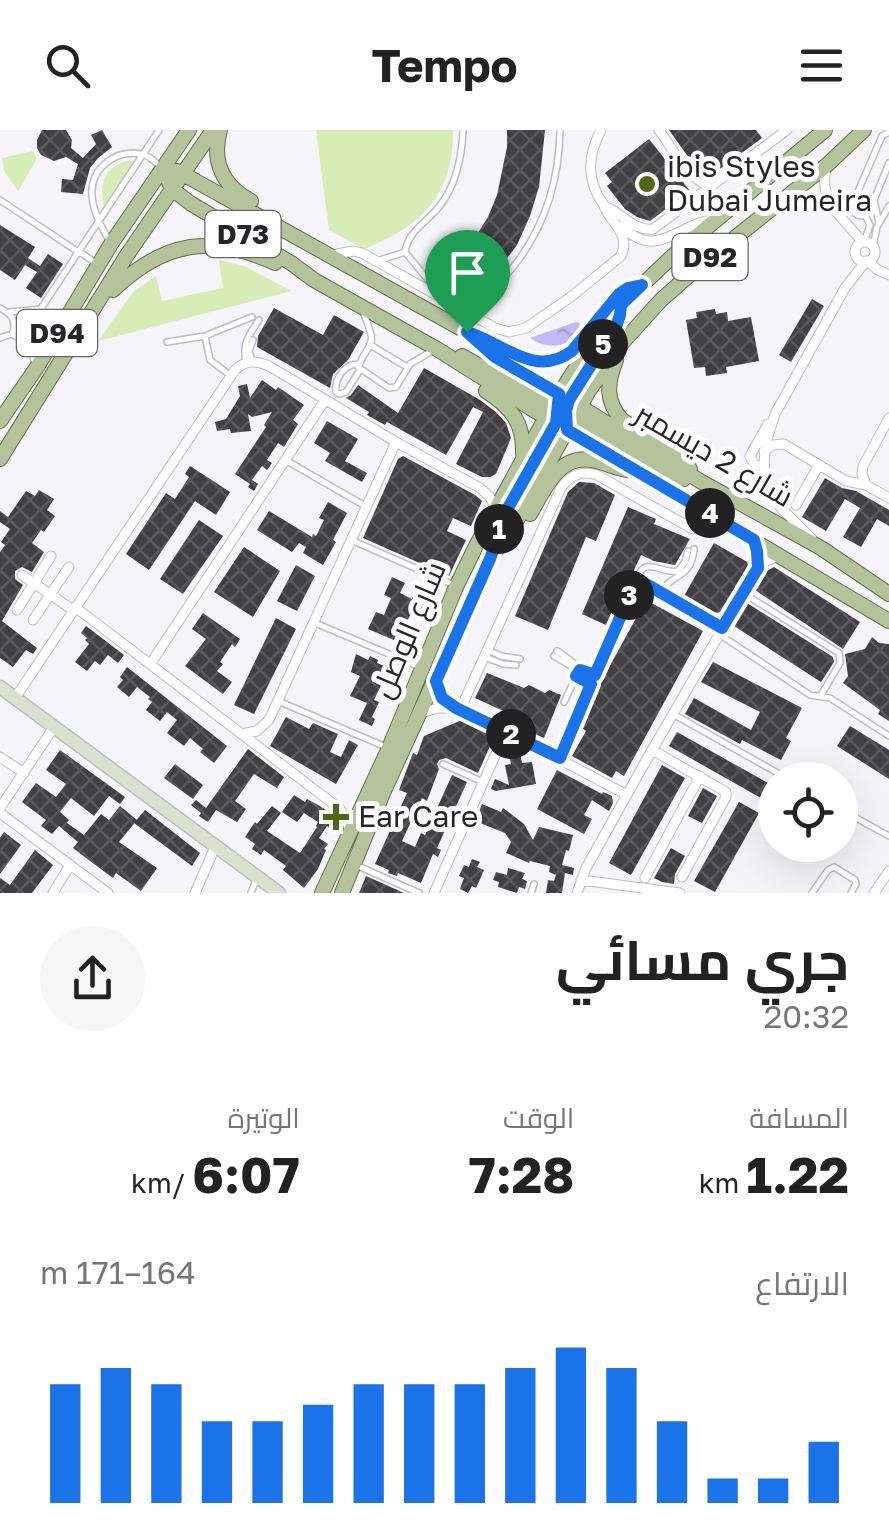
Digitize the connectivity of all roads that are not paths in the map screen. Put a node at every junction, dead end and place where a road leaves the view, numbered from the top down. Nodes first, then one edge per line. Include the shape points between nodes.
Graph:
1 (159, 130) edge
2 (216, 130) edge
3 (463, 130) edge
4 (560, 130) edge
5 (591, 130) edge
6 (600, 130) edge
7 (660, 130) edge
8 (762, 130) edge
9 (786, 130) edge
10 (826, 130) edge
11 (864, 130) edge
12 (183, 132) edge
13 (889, 132) edge
14 (771, 142) junction
15 (143, 154) junction
16 (592, 158) junction
17 (889, 163) edge
18 (827, 164) junction
19 (164, 168) junction
20 (182, 174) junction
21 (711, 187) junction
22 (172, 189) junction
23 (0, 200) edge
24 (874, 203) junction
25 (778, 204) junction
26 (830, 204) junction
27 (604, 206) junction
28 (889, 206) edge
29 (865, 215) junction
30 (718, 218) junction
31 (99, 222) junction
32 (272, 223) junction
33 (879, 223) junction
34 (112, 244) junction
35 (80, 252) junction
36 (405, 252) junction
37 (865, 252) junction
38 (330, 255) junction
39 (376, 260) junction
40 (99, 265) junction
41 (889, 274) edge
42 (314, 280) junction
43 (642, 285) junction
44 (442, 297) junction
45 (98, 304) junction
46 (360, 305) junction
47 (621, 305) junction
48 (42, 308) junction
49 (463, 309) junction
50 (3, 310) edge
51 (14, 322) junction
52 (32, 325) junction
53 (467, 332) junction
54 (12, 334) junction
55 (205, 336) junction
56 (0, 338) edge
57 (253, 340) dead end
58 (167, 342) dead end
59 (623, 342) junction
60 (29, 344) junction
61 (372, 346) junction
62 (438, 349) junction
63 (246, 363) junction
64 (36, 367) junction
65 (359, 367) junction
66 (407, 367) junction
67 (231, 376) junction
68 (583, 389) junction
69 (325, 400) junction
70 (558, 411) junction
71 (776, 414) junction
72 (889, 418) edge
73 (0, 421) edge
74 (584, 432) junction
75 (396, 442) junction
76 (764, 452) junction
77 (0, 458) edge
78 (523, 458) junction
79 (286, 460) junction
80 (819, 465) junction
81 (764, 466) junction
82 (635, 469) junction
83 (700, 481) junction
84 (866, 486) junction
85 (889, 498) edge
86 (796, 506) dead end
87 (366, 507) junction
88 (495, 510) junction
89 (735, 528) junction
90 (351, 540) junction
91 (754, 540) junction
92 (821, 548) junction
93 (781, 555) junction
94 (51, 556) dead end
95 (490, 559) junction
96 (68, 567) dead end
97 (758, 568) junction
98 (22, 575) dead end
99 (34, 583) junction
100 (456, 586) junction
101 (636, 586) junction
102 (839, 589) junction
103 (882, 590) edge
104 (660, 591) junction
105 (743, 593) junction
106 (50, 594) junction
107 (889, 605) edge
108 (74, 608) junction
109 (17, 610) dead end
110 (874, 610) junction
111 (33, 620) dead end
112 (889, 621) edge
113 (314, 622) junction
114 (721, 631) junction
115 (487, 654) junction
116 (555, 654) dead end
117 (518, 662) dead end
118 (151, 663) junction
119 (422, 668) junction
120 (578, 673) junction
121 (593, 680) junction
122 (436, 681) junction
123 (0, 687) edge
124 (821, 696) junction
125 (15, 698) junction
126 (278, 701) junction
127 (564, 702) dead end
128 (458, 709) junction
129 (421, 714) junction
130 (673, 714) junction
131 (54, 727) junction
132 (506, 731) junction
133 (244, 735) junction
134 (889, 736) edge
135 (389, 748) junction
136 (652, 750) junction
137 (0, 757) edge
138 (560, 758) junction
139 (758, 762) edge
140 (443, 764) dead end
141 (24, 773) junction
142 (700, 776) junction
143 (483, 782) junction
144 (627, 795) junction
145 (0, 811) edge
146 (858, 819) edge
147 (350, 834) junction
148 (889, 836) edge
149 (215, 847) junction
150 (354, 864) junction
151 (70, 865) junction
152 (889, 872) edge
153 (682, 877) dead end
154 (257, 878) junction
155 (645, 878) dead end
156 (581, 880) junction
157 (534, 884) dead end
158 (344, 892) edge
159 (52, 893) edge
160 (108, 893) edge
161 (194, 893) edge
162 (250, 893) edge
163 (279, 893) edge
164 (322, 893) edge
165 (420, 893) edge
166 (434, 893) edge
167 (531, 893) edge
168 (577, 893) edge
169 (680, 893) edge
170 (812, 893) edge
171 (851, 893) edge
172 (874, 893) edge

1 - 15 lane
2 - 20 main road, D94
2 - 32 main road via 224,179
3 - 36 lane via 453,183 409,236
4 - 49 lane via 557,170 533,240 481,300
5 - 6 street
5 - 16 street
6 - 16 street
7 - 21 street via 692,176
8 - 14 street
9 - 14 street
10 - 30 main road, D92
11 - 18 main road, D92
12 - 19 main road, D94
13 - 29 lane via 852,206 854,214
14 - 21 street
15 - 19 lane
15 - 31 lane
15 - 31 lane via 120,155 98,172 92,198
16 - 27 street via 592,185
17 - 24 lane
18 - 25 main road, D92
18 - 26 street
19 - 20 main road, شارع 2 ديسمبر / D73
19 - 22 main road, D73
19 - 34 main road, D94
20 - 22 main road, D94
20 - 32 main road, شارع 2 ديسمبر / D73
21 - 27 street via 649,230
22 - 42 main road, شارع 2 ديسمبر / D73
22 - 45 main road, D94
23 - 35 lane
24 - 29 lane
24 - 33 lane
25 - 26 street
25 - 59 main road, D92 via 682,281
26 - 37 street
27 - 30 street via 647,242
27 - 49 street via 624,236 623,252 543,317 509,332
28 - 33 lane
29 - 37 lane
30 - 43 main road, D92
31 - 34 lane
31 - 35 lane
32 - 38 main road, شارع 2 ديسمبر / D73
33 - 37 lane
34 - 40 main road, D94
35 - 40 lane
35 - 48 lane
36 - 39 lane
36 - 44 lane
37 - 41 street
37 - 71 street
38 - 39 street via 354,251
38 - 53 main road, شارع 2 ديسمبر / D73
39 - 44 street
40 - 64 main road, D94
42 - 45 main road via 240,248 199,245 145,263
42 - 46 main road, شارع 2 ديسمبر / D73
43 - 47 main road, D92
43 - 53 main road via 619,294 572,351 552,361 524,359
44 - 49 street
45 - 77 main road, D94
46 - 61 lane
46 - 62 main road, شارع 2 ديسمبر / D73
47 - 68 main road
47 - 70 main road, D92 via 588,348
48 - 50 lane
48 - 52 lane
50 - 51 lane
51 - 52 lane
51 - 54 lane
52 - 54 lane
52 - 60 lane
53 - 70 main road, شارع 2 ديسمبر / D73
54 - 56 lane
54 - 60 lane
55 - 58 lane
55 - 63 lane via 256,318 246,339
55 - 67 lane via 210,360
57 - 63 lane
59 - 68 main road, D92
59 - 83 main road via 609,380 612,406
60 - 64 lane
61 - 65 lane
61 - 66 lane
62 - 66 lane
62 - 70 main road, شارع 2 ديسمبر / D73
62 - 78 main road via 448,366 512,411
63 - 67 street
63 - 69 street via 269,366
64 - 73 main road, D94
65 - 65 lane via 345,368 336,392 346,392
65 - 66 lane via 393,389
67 - 108 street
68 - 70 main road, D92
69 - 75 street
69 - 79 street
70 - 74 main road, شارع 2 ديسمبر / D73
70 - 78 main road, شارع الوصل / D92
70 - 83 main road, شارع 2 ديسمبر / D73
70 - 95 main road, شارع الوصل / D92 via 518,518
71 - 76 street
71 - 81 street via 750,456 752,464
72 - 84 street via 862,466
74 - 82 main road, شارع 2 ديسمبر / D73
74 - 83 main road via 670,474
75 - 87 street
75 - 88 street via 480,488
76 - 80 street via 780,443
76 - 81 street
78 - 88 main road, شارع الوصل / D92
79 - 87 lane
79 - 118 street
80 - 84 street
80 - 86 street
81 - 92 street via 777,503
82 - 89 main road, شارع 2 ديسمبر / D73
82 - 95 main road via 589,459 568,462
83 - 92 main road, شارع 2 ديسمبر / D73
84 - 85 street
87 - 90 street
88 - 100 main road, شارع الوصل / D92
89 - 91 main road, شارع 2 ديسمبر / D73
89 - 115 street via 691,528 596,476 574,475 561,488
90 - 100 lane
90 - 113 street
91 - 93 main road, شارع 2 ديسمبر / D73
91 - 97 street
92 - 103 main road, شارع 2 ديسمبر / D73
93 - 97 street
93 - 102 main road, شارع 2 ديسمبر / D73
94 - 99 street
95 - 122 main road, شارع الوصل / D92
96 - 106 street
97 - 105 street
98 - 99 street
99 - 106 street
99 - 109 street
100 - 119 main road, شارع الوصل / D92
101 - 104 street
101 - 104 lane via 649,566 678,571 691,550 690,568
101 - 121 street
102 - 103 main road via 847,584 867,594
102 - 110 main road, شارع 2 ديسمبر / D73
104 - 114 street
105 - 114 street
105 - 124 lane via 840,653
106 - 108 street
106 - 111 street
107 - 110 main road
108 - 118 street
108 - 125 street
110 - 112 main road, شارع 2 ديسمبر / D73
113 - 119 lane
113 - 126 street
114 - 124 lane
114 - 130 street
115 - 117 lane via 503,664
115 - 128 street
116 - 120 lane via 571,659
118 - 133 street
119 - 135 main road, شارع الوصل / D92
120 - 121 lane
120 - 127 lane
121 - 138 street
122 - 128 street via 442,698
122 - 129 main road, شارع الوصل / D92
123 - 125 street
124 - 134 lane
125 - 131 street
126 - 133 street via 266,724
126 - 135 lane
128 - 129 street
128 - 132 street
129 - 150 main road, شارع الوصل / D92
130 - 136 street
130 - 139 lane
131 - 141 street
131 - 149 street
132 - 138 street
132 - 143 street
133 - 147 street via 343,812
135 - 147 main road, شارع الوصل / D92
136 - 142 street
136 - 144 street
137 - 141 street
138 - 144 street
140 - 143 lane
141 - 145 street
142 - 153 street via 727,794
142 - 155 street
143 - 166 street
144 - 156 street
145 - 151 street
146 - 148 lane
147 - 164 main road, شارع الوصل / D92
149 - 154 street
149 - 161 street
150 - 158 main road, شارع الوصل / D92
150 - 165 lane
151 - 159 street
151 - 160 street
152 - 172 street
154 - 162 lane
154 - 163 street
156 - 168 street
156 - 169 street
157 - 167 lane
170 - 171 lane via 834,867 855,880

